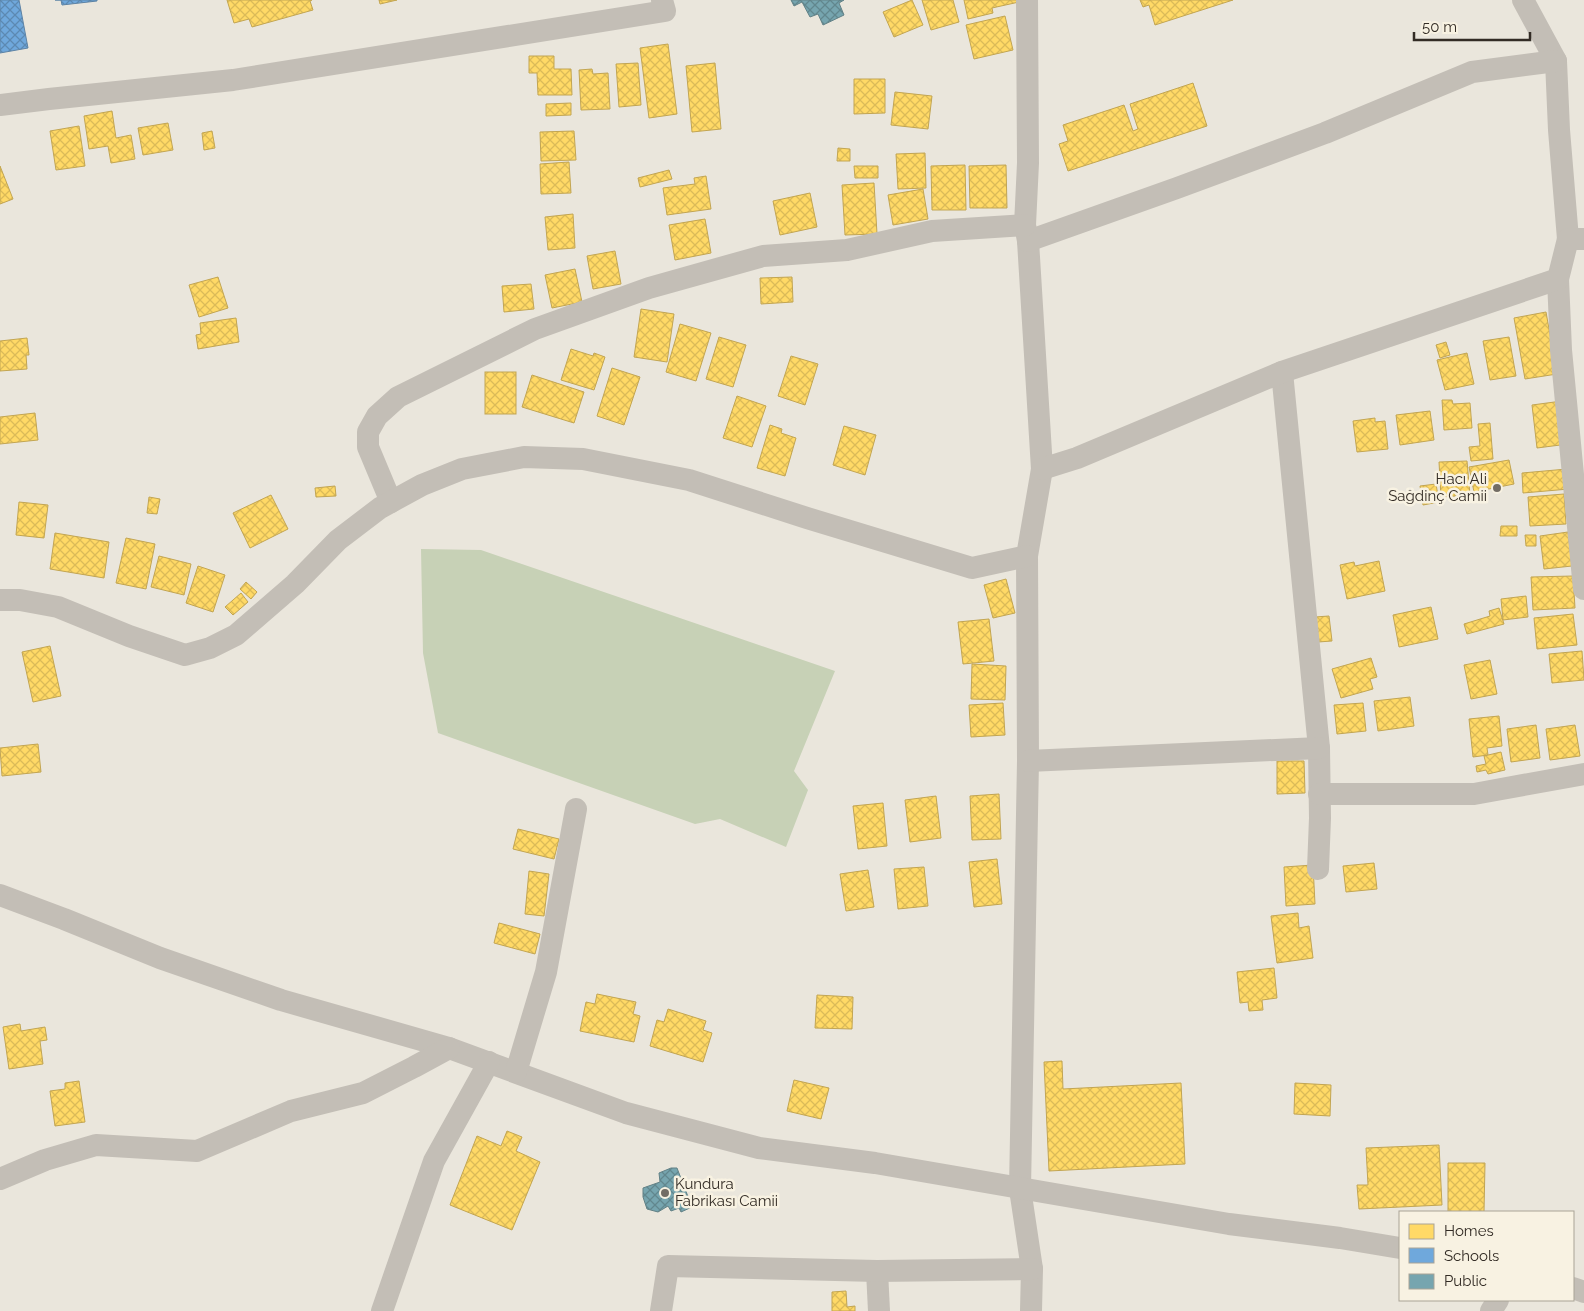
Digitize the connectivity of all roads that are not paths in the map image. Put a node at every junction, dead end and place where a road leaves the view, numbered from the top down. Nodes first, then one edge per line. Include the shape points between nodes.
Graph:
1 (662, 0) edge
2 (1027, 0) edge
3 (1523, 0) edge
4 (1556, 61) junction
5 (0, 105) edge
6 (1027, 233) junction
7 (1576, 239) edge
8 (1558, 279) junction
9 (1282, 372) junction
10 (1042, 469) junction
11 (391, 502) junction
12 (1027, 556) junction
13 (1584, 589) edge
14 (0, 600) edge
15 (1319, 748) junction
16 (1028, 761) junction
17 (1584, 774) edge
18 (1320, 794) junction
19 (576, 809) dead end
20 (1318, 869) dead end
21 (0, 895) edge
22 (450, 1048) junction
23 (489, 1062) junction
24 (516, 1072) junction
25 (0, 1179) edge
26 (1020, 1189) junction
27 (1399, 1248) edge
28 (1032, 1269) junction
29 (878, 1271) junction
30 (382, 1311) edge
31 (660, 1311) edge
32 (878, 1311) edge
33 (1031, 1311) edge

1 - 5 street via 665,10 233,80
2 - 6 street
3 - 4 street
4 - 6 street via 1472,72 1325,133 1177,188
4 - 7 street via 1559,130
6 - 10 street
6 - 11 street via 932,231 848,250 763,256 649,288 535,328 398,398 377,416 368,432 368,447
7 - 8 street
8 - 9 street
8 - 13 street via 1561,350
9 - 10 street via 1077,458
9 - 15 street
10 - 12 street
11 - 12 street via 462,469 524,458 583,459 689,480 972,568
11 - 14 street via 338,540 295,584 236,635 210,648 185,655 58,607
12 - 16 street
15 - 16 street
15 - 18 street
16 - 26 street
17 - 18 street via 1474,794
18 - 20 street
19 - 24 street via 546,972
21 - 22 street via 160,958 281,1000
22 - 23 street
22 - 25 street via 363,1092 291,1111 197,1152 96,1145 45,1160
23 - 24 street
23 - 30 street via 434,1161
24 - 26 street via 626,1113 759,1148
26 - 27 street via 1229,1224
26 - 28 street
28 - 29 street
28 - 33 street
29 - 31 street via 668,1266
29 - 32 street

